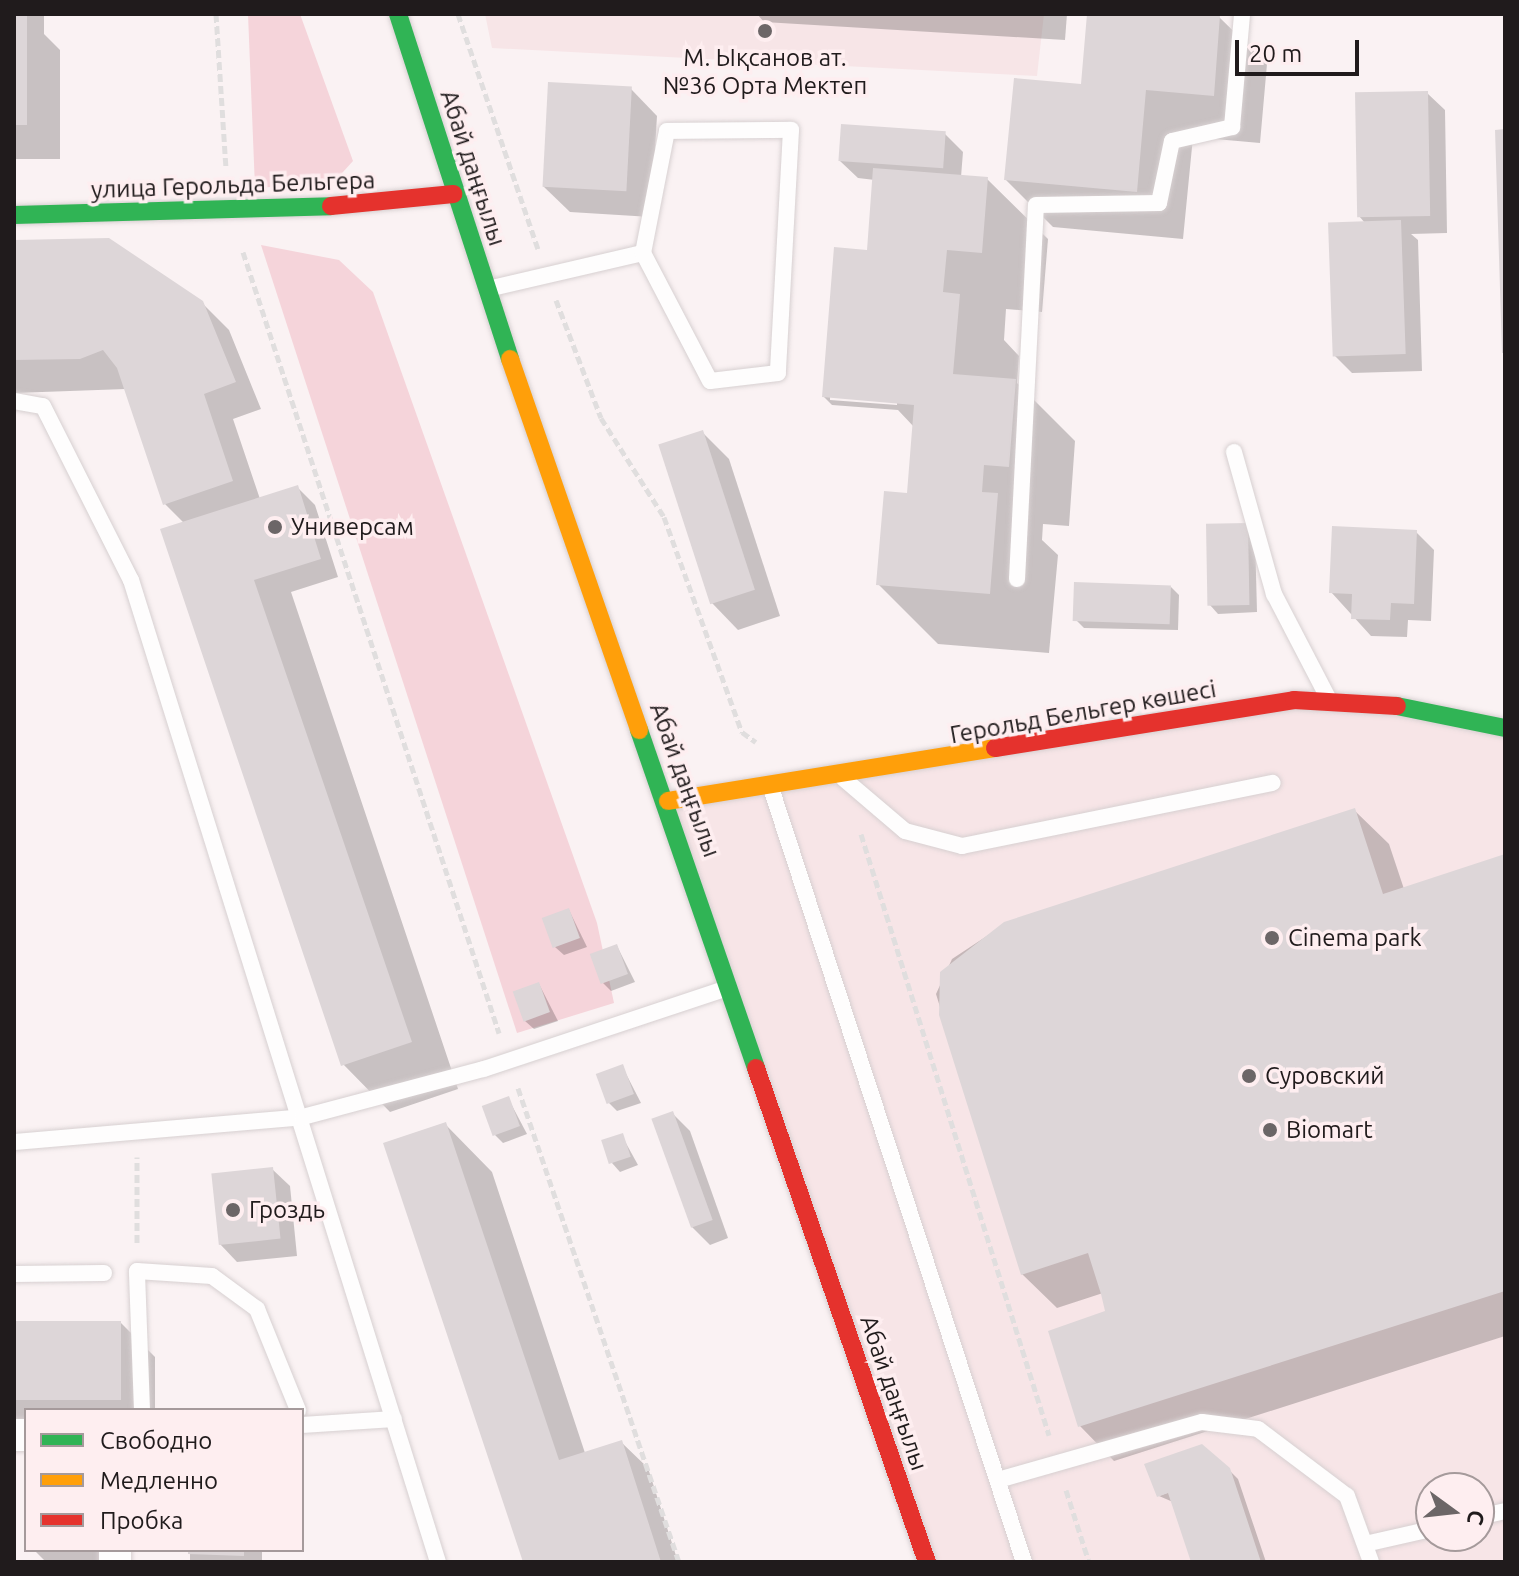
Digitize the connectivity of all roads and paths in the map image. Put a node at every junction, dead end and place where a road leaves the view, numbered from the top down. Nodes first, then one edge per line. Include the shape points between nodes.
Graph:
1 (216, 14) edge
2 (398, 14) edge
3 (458, 14) edge
4 (1242, 14) edge
5 (453, 194) junction
6 (229, 209) junction
7 (14, 215) edge
8 (643, 253) junction
9 (546, 273) junction
10 (488, 289) junction
11 (14, 401) edge
12 (1234, 452) dead end
13 (1017, 579) dead end
14 (1328, 697) junction
15 (1505, 728) edge
16 (763, 747) dead end
17 (842, 778) junction
18 (1273, 783) dead end
19 (770, 786) junction
20 (668, 801) junction
21 (860, 830) dead end
22 (732, 986) junction
23 (508, 1060) junction
24 (303, 1117) junction
25 (137, 1136) junction
26 (14, 1142) edge
27 (137, 1271) junction
28 (104, 1273) dead end
29 (14, 1274) edge
30 (142, 1408) edge
31 (297, 1408) edge
32 (394, 1419) junction
33 (304, 1425) edge
34 (1057, 1462) junction
35 (998, 1480) junction
36 (1415, 1533) edge
37 (1365, 1544) junction
38 (438, 1562) edge
39 (679, 1562) edge
40 (927, 1562) edge
41 (1024, 1562) edge
42 (1089, 1562) edge
43 (1371, 1562) edge

1 - 6 path
2 - 5 main road, Абай даңғылы
3 - 9 path
4 - 13 lane via 1232,127 1172,141 1159,203 1036,205
5 - 6 main road, улица Герольда Бельгера via 405,204
5 - 10 main road, Абай даңғылы
6 - 7 main road, улица Герольда Бельгера
6 - 23 path
8 - 8 lane via 667,131 791,130 778,373 710,381
8 - 9 lane
9 - 10 lane
9 - 16 path via 601,418 664,517 742,732
10 - 20 main road, Абай даңғылы
11 - 24 lane via 43,406 131,580
12 - 14 lane via 1274,594
14 - 15 main road, Герольд Бельгер көшесі
14 - 17 main road, Герольд Бельгер көшесі
17 - 18 lane via 905,831 962,846
17 - 19 main road, Герольд Бельгер көшесі
19 - 20 main road, Герольд Бельгер көшесі
19 - 35 lane
20 - 22 main road, Абай даңғылы
21 - 34 path
22 - 23 lane
22 - 40 main road, Абай даңғылы
23 - 24 lane
23 - 39 path
24 - 25 lane
24 - 32 lane
25 - 26 lane
25 - 27 path
27 - 30 lane
27 - 31 lane via 212,1276 257,1309
28 - 29 lane
32 - 33 lane
32 - 38 lane
34 - 35 lane
34 - 37 lane via 1202,1422 1258,1429 1347,1496
34 - 42 path
35 - 41 lane
36 - 37 lane
37 - 43 lane

